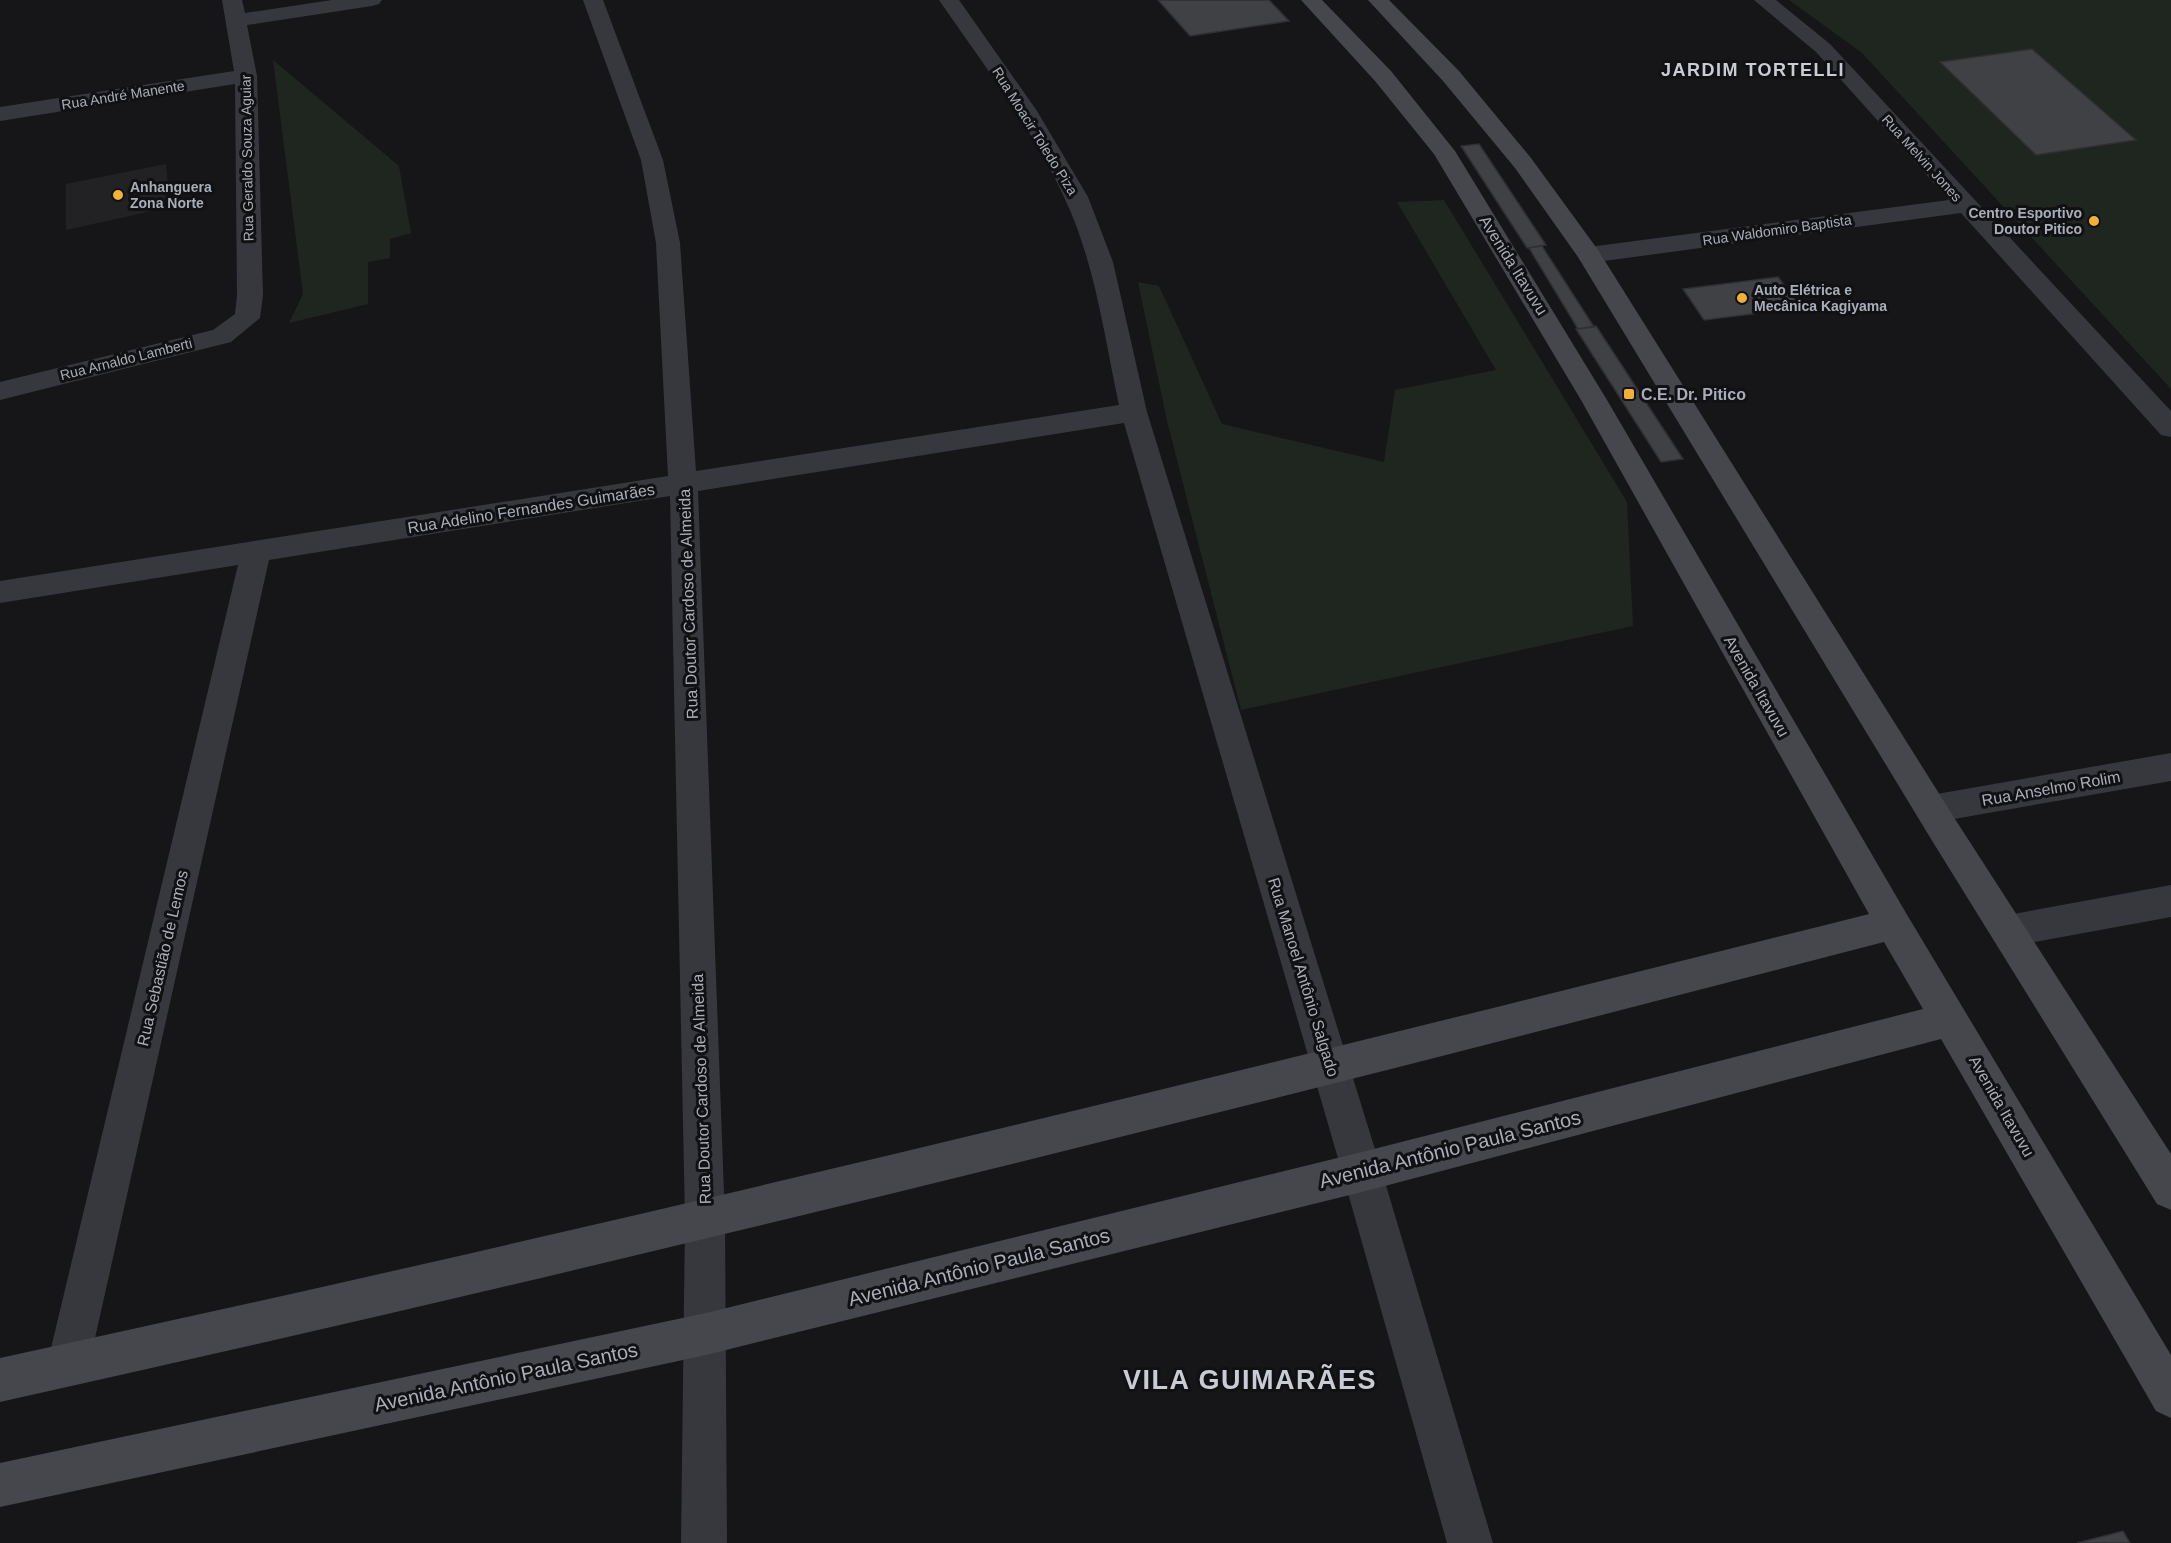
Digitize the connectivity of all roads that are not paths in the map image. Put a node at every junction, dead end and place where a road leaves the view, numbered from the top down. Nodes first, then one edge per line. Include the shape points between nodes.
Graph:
1 (372, 0) edge
2 (593, 0) edge
3 (949, 0) edge
4 (1311, 0) edge
5 (1378, 0) edge
6 (1764, 0) edge
7 (233, 10) edge
8 (246, 76) junction
9 (0, 114) edge
10 (1965, 205) junction
11 (1589, 255) junction
12 (247, 318) joint
13 (0, 391) edge
14 (1134, 412) junction
15 (2171, 428) edge
16 (685, 483) junction
17 (256, 551) junction
18 (0, 592) edge
19 (2171, 767) edge
20 (1931, 809) junction
21 (2171, 901) edge
22 (1893, 924) junction
23 (2008, 931) junction
24 (1951, 1019) junction
25 (1332, 1068) junction
26 (1362, 1172) junction
27 (2171, 1190) edge
28 (705, 1220) junction
29 (706, 1334) junction
30 (68, 1365) junction
31 (0, 1380) edge
32 (2171, 1396) edge
33 (0, 1485) edge
34 (704, 1543) edge
35 (1470, 1543) edge

1 - 7 street
2 - 16 street, Rua Doutor Cardoso de Almeida via 652,160 666,233
3 - 14 street, Rua Moacir Toledo Piza via 1026,111 1076,197 1101,262
4 - 22 main road, Avenida Itavuvu via 1383,76 1444,151 1594,400
5 - 11 main road via 1473,102
6 - 10 street, Rua Melvin Jones via 1822,48
7 - 8 street, Rua Geraldo Souza Aguiar
8 - 9 street, Rua André Manente
8 - 12 street, Rua Geraldo Souza Aguiar via 250,295
10 - 11 street, Rua Waldomiro Baptista
10 - 15 street, Rua Melvin Jones
11 - 20 main road
12 - 13 street, Rua Arnaldo Lamberti via 222,336
14 - 16 street, Rua Adelino Fernandes Guimarães
14 - 25 street, Rua Manoel Antônio Salgado
16 - 17 street, Rua Adelino Fernandes Guimarães
16 - 28 street, Rua Doutor Cardoso de Almeida
17 - 18 street, Rua Adelino Fernandes Guimarães
17 - 30 street, Rua Sebastião de Lemos
19 - 20 street, Rua Anselmo Rolim
20 - 23 main road
21 - 23 street
22 - 24 main road, Avenida Itavuvu
22 - 25 main road
23 - 27 main road
24 - 26 main road, Avenida Antônio Paula Santos
24 - 32 main road, Avenida Itavuvu
25 - 26 street, Rua Manoel Antônio Salgado
25 - 28 main road
26 - 29 main road, Avenida Antônio Paula Santos
26 - 35 street, Rua Manoel Antônio Salgado
28 - 29 street, Rua Doutor Cardoso de Almeida
28 - 30 main road
29 - 33 main road, Avenida Antônio Paula Santos
29 - 34 street, Rua Doutor Cardoso de Almeida
30 - 31 main road

